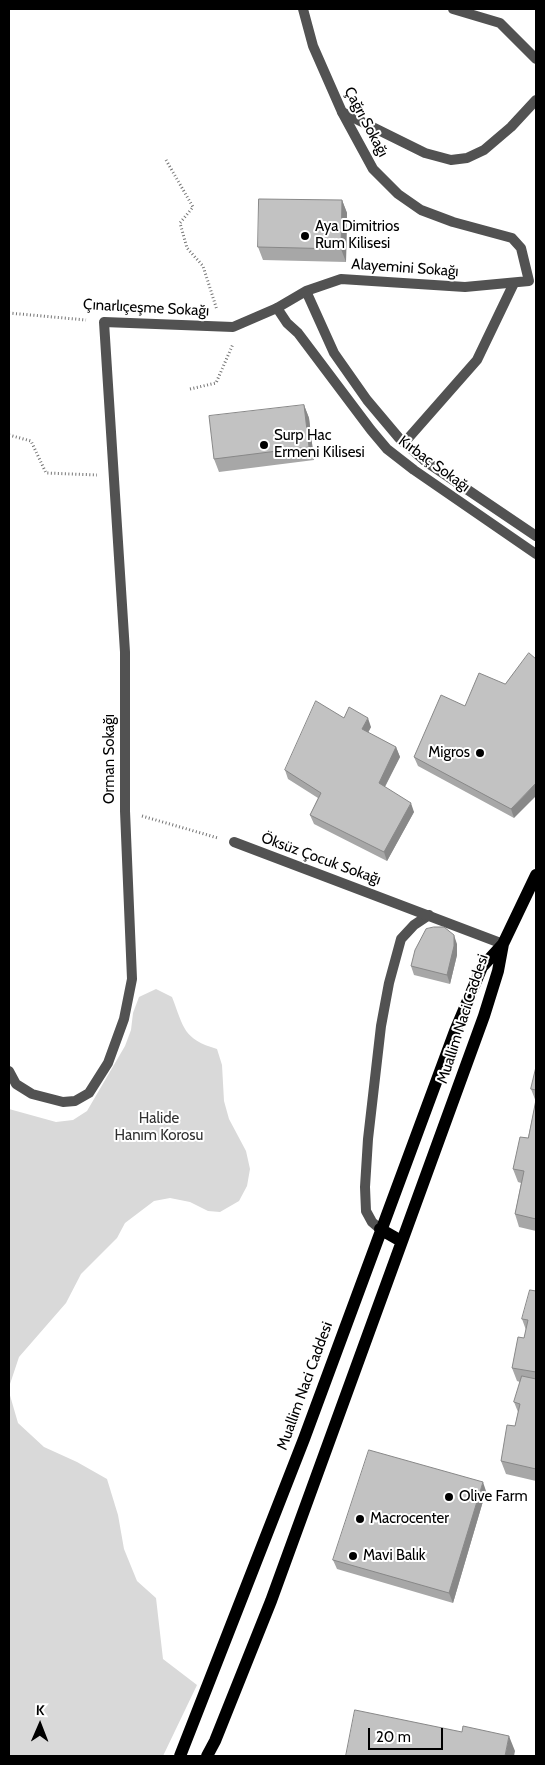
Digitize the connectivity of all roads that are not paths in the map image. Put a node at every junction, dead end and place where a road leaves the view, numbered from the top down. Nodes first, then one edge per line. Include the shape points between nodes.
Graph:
1 (303, 9) edge
2 (453, 9) edge
3 (536, 59) edge
4 (536, 100) edge
5 (342, 112) junction
6 (532, 280) edge
7 (514, 283) junction
8 (306, 292) junction
9 (277, 308) junction
10 (104, 322) joint
11 (404, 443) junction
12 (420, 457) junction
13 (411, 468) junction
14 (536, 536) edge
15 (536, 554) edge
16 (234, 842) road end
17 (536, 875) edge
18 (429, 915) junction
19 (503, 944) junction
20 (9, 1071) edge
21 (380, 1229) junction
22 (402, 1241) junction
23 (180, 1756) edge
24 (207, 1756) edge

1 - 5 street, Çağrı Sokağı via 313,46
2 - 3 street via 500,23
4 - 5 street via 484,150 467,158 451,160 425,153
5 - 6 street, Çağrı Sokağı via 373,169 398,194 421,210 512,238 522,248
6 - 7 street, Alayemini Sokağı
7 - 8 street, Alayemini Sokağı via 465,287 341,280
7 - 11 street via 477,360
8 - 9 street, Alayemini Sokağı
8 - 11 street, Kırbaç Sokağı via 334,354
9 - 10 street, Çınarlıçeşme Sokağı via 233,327
9 - 13 street, Kırbaç Sokağı via 387,450
10 - 20 street, Orman Sokağı via 125,652 125,811 132,979 124,1018 108,1063 89,1093 75,1101 62,1102 32,1094 16,1084
11 - 12 street, Kırbaç Sokağı
12 - 13 street
12 - 14 street, Kırbaç Sokağı
13 - 15 street, Kırbaç Sokağı
16 - 18 street, Öksüz Çocuk Sokağı
17 - 19 main road
18 - 19 street, Öksüz Çocuk Sokağı
18 - 21 street via 401,939 382,1026 365,1187 366,1211
19 - 21 main road, Muallim Naci Caddesi via 482,967 469,997
19 - 22 main road, Muallim Naci Caddesi via 484,1016
21 - 22 main road
21 - 23 main road, Muallim Naci Caddesi via 304,1439
22 - 24 main road, Muallim Naci Caddesi via 271,1601

